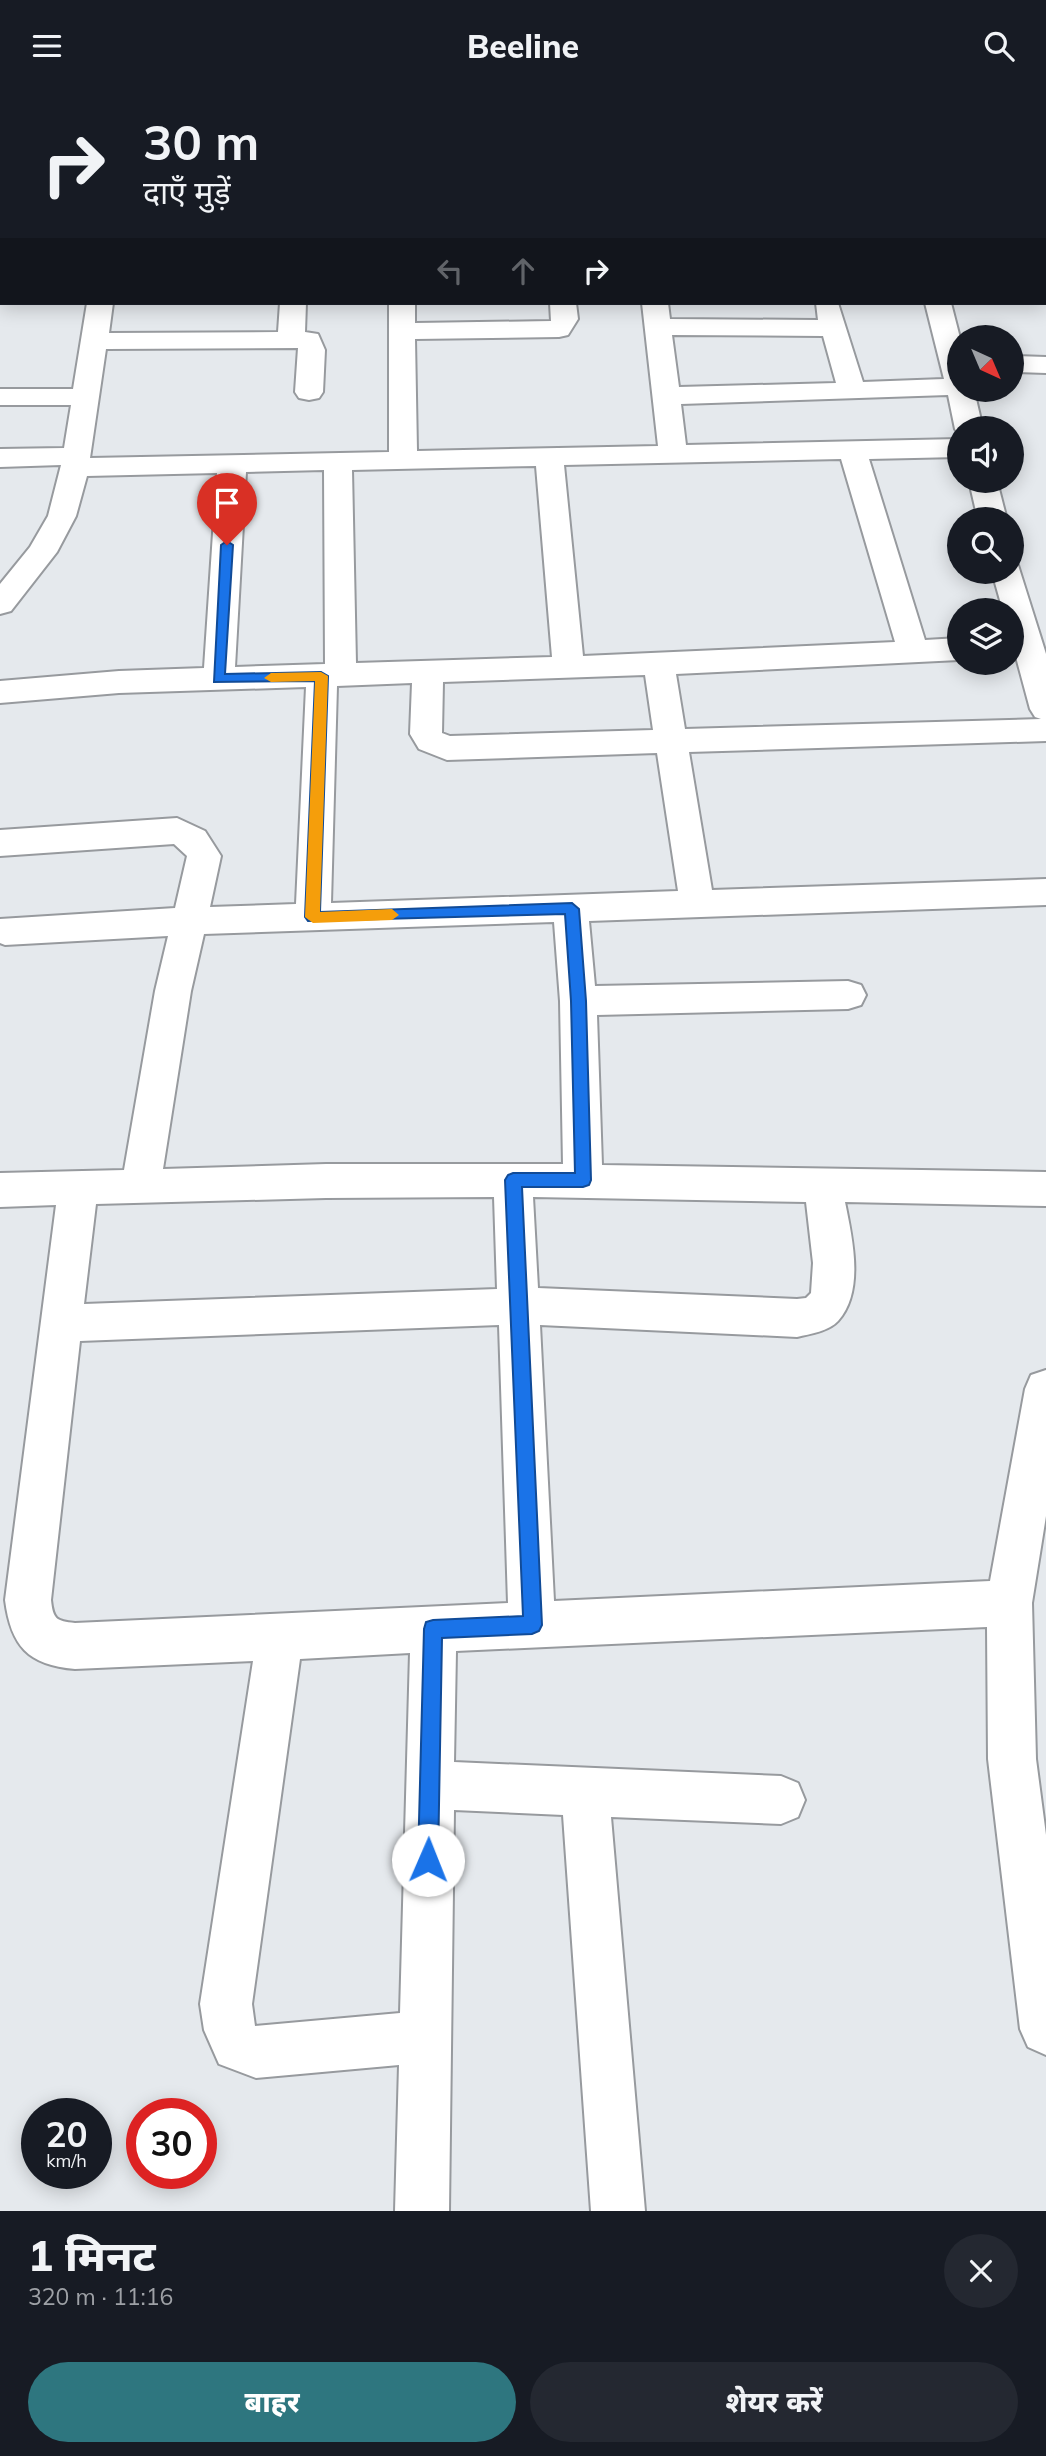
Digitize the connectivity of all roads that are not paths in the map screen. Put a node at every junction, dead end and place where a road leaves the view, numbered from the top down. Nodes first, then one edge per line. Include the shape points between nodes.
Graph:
1 (100, 305) edge
2 (293, 305) edge
3 (402, 305) edge
4 (563, 305) edge
5 (939, 305) edge
6 (656, 315) edge
7 (830, 315) edge
8 (402, 331) junction
9 (947, 337) edge
10 (291, 339) junction
11 (93, 341) junction
12 (1024, 364) edge
13 (1046, 365) edge
14 (947, 379) edge
15 (852, 390) junction
16 (309, 392) dead end
17 (666, 396) junction
18 (0, 397) edge
19 (85, 397) junction
20 (947, 448) edge
21 (852, 450) junction
22 (673, 454) junction
23 (549, 457) junction
24 (0, 458) edge
25 (403, 460) junction
26 (76, 462) junction
27 (338, 462) junction
28 (232, 464) junction
29 (11, 578) edge
30 (0, 604) edge
31 (947, 650) edge
32 (913, 651) junction
33 (1024, 658) edge
34 (659, 664) junction
35 (568, 667) junction
36 (429, 672) junction
37 (331, 676) junction
38 (219, 679) junction
39 (0, 692) edge
40 (1046, 709) edge
41 (1046, 730) edge
42 (671, 741) junction
43 (0, 842) edge
44 (1046, 891) edge
45 (697, 904) junction
46 (572, 909) junction
47 (313, 917) junction
48 (187, 921) junction
49 (5, 931) dead end
50 (848, 995) dead end
51 (578, 1001) junction
52 (513, 1180) junction
53 (583, 1180) junction
54 (823, 1185) junction
55 (141, 1186) junction
56 (78, 1188) junction
57 (1046, 1189) edge
58 (0, 1190) edge
59 (521, 1306) junction
60 (60, 1323) junction
61 (1046, 1389) edge
62 (1009, 1603) junction
63 (532, 1625) junction
64 (433, 1629) junction
65 (279, 1636) junction
66 (430, 1785) junction
67 (585, 1792) junction
68 (781, 1800) dead end
69 (1046, 2029) edge
70 (425, 2037) junction
71 (422, 2211) edge
72 (618, 2211) edge

1 - 11 street
2 - 10 street
3 - 8 street
4 - 8 street via 564,325 559,329
5 - 9 street
6 - 7 street
6 - 17 street
7 - 15 street
8 - 25 street
10 - 11 street
10 - 16 street via 312,343
11 - 19 street
12 - 13 street
14 - 15 street
15 - 17 street
17 - 22 street
18 - 19 street
19 - 26 street
20 - 21 street
21 - 22 street
21 - 32 street
22 - 23 street
23 - 25 street
23 - 35 street
24 - 26 street
25 - 27 street
26 - 28 street
26 - 29 street via 62,516 43,552
27 - 28 street
27 - 37 street
28 - 38 street
29 - 30 street
31 - 32 street
32 - 34 street
33 - 40 street
34 - 35 street
34 - 42 street
35 - 36 street
36 - 37 street
36 - 42 street via 426,734 430,741 447,748
37 - 38 street
37 - 47 street
38 - 39 street
41 - 42 street
42 - 45 street
43 - 48 street via 153,831 188,835 204,856
44 - 45 street
45 - 46 street
46 - 47 street
46 - 51 street
47 - 48 street
48 - 49 street
48 - 55 street
50 - 51 street
51 - 53 street
52 - 53 street
52 - 55 street
52 - 59 street
53 - 54 street
54 - 57 street
54 - 59 street via 833,1257 826,1304 816,1314 797,1318
55 - 56 street
56 - 58 street
56 - 60 street
59 - 60 street
59 - 63 street
60 - 65 street via 28,1600 33,1629 56,1645 75,1646
61 - 62 street
62 - 63 street
62 - 69 street via 1012,1759
63 - 64 street
64 - 65 street
64 - 66 street
65 - 70 street via 226,2004 230,2030 237,2046 256,2052
66 - 67 street
66 - 70 street
67 - 68 street
67 - 72 street
70 - 71 street

